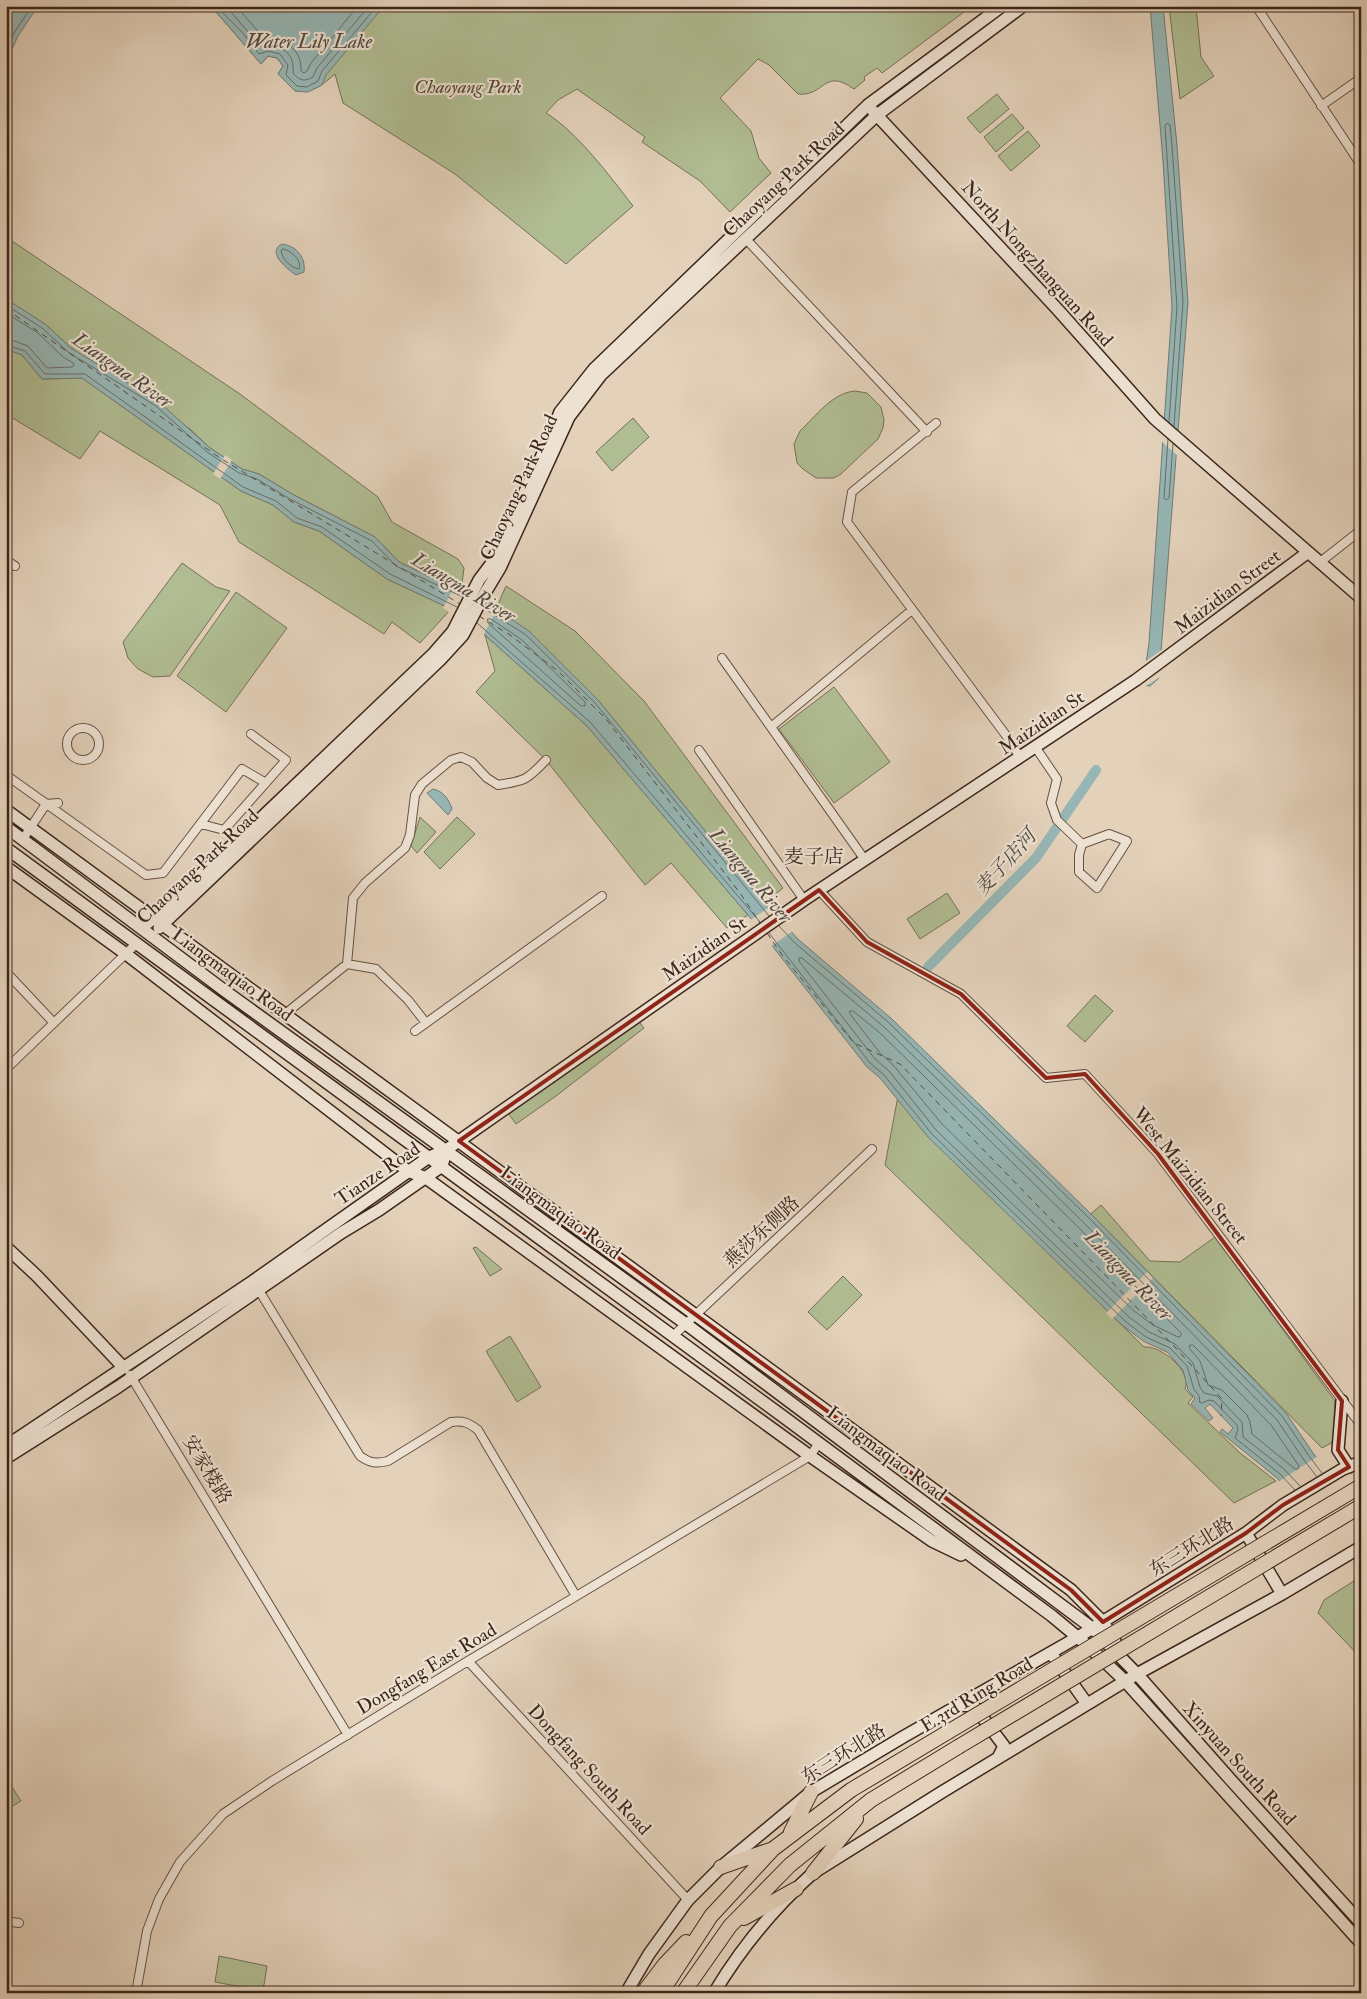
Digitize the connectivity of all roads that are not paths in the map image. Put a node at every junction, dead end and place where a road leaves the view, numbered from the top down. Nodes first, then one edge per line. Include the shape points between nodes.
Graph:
1 (1002, 6) edge
2 (1023, 6) edge
3 (1256, 6) edge
4 (1361, 78) edge
5 (868, 105) junction
6 (1321, 106) junction
7 (877, 115) junction
8 (1361, 165) edge
9 (745, 238) junction
10 (936, 423) dead end
11 (927, 432) junction
12 (1361, 530) edge
13 (1307, 553) junction
14 (6, 560) edge
15 (1319, 563) junction
16 (16, 566) dead end
17 (480, 590) junction
18 (1361, 598) edge
19 (912, 610) junction
20 (458, 633) junction
21 (722, 658) dead end
22 (1136, 680) joint
23 (771, 727) junction
24 (251, 734) dead end
25 (67, 744) joint
26 (1036, 748) junction
27 (699, 750) dead end
28 (1020, 757) junction
29 (546, 760) dead end
30 (6, 775) edge
31 (266, 783) junction
32 (58, 803) dead end
33 (46, 804) junction
34 (6, 810) edge
35 (201, 824) junction
36 (6, 827) edge
37 (30, 828) junction
38 (224, 830) junction
39 (23, 839) junction
40 (238, 840) junction
41 (1082, 844) junction
42 (6, 848) edge
43 (864, 860) junction
44 (6, 867) edge
45 (819, 890) junction
46 (602, 896) dead end
47 (804, 900) junction
48 (158, 921) junction
49 (141, 929) junction
50 (151, 936) junction
51 (137, 943) junction
52 (126, 954) junction
53 (347, 964) junction
54 (6, 972) edge
55 (285, 1014) junction
56 (54, 1023) junction
57 (426, 1023) junction
58 (415, 1031) dead end
59 (6, 1069) edge
60 (459, 1141) junction
61 (872, 1149) dead end
62 (446, 1150) junction
63 (429, 1157) junction
64 (442, 1166) junction
65 (408, 1171) junction
66 (426, 1178) junction
67 (6, 1247) edge
68 (256, 1286) junction
69 (695, 1316) junction
70 (686, 1324) junction
71 (673, 1336) junction
72 (128, 1373) junction
73 (1342, 1401) junction
74 (1361, 1425) edge
75 (819, 1443) junction
76 (6, 1446) edge
77 (810, 1456) junction
78 (6, 1458) edge
79 (1361, 1462) edge
80 (1346, 1468) junction
81 (1361, 1486) edge
82 (1361, 1506) edge
83 (1246, 1533) junction
84 (1361, 1547) edge
85 (984, 1565) junction
86 (1282, 1594) junction
87 (576, 1596) junction
88 (1092, 1628) junction
89 (1104, 1630) junction
90 (1078, 1637) junction
91 (1087, 1645) junction
92 (1051, 1653) junction
93 (468, 1660) junction
94 (1138, 1674) junction
95 (1125, 1681) junction
96 (1087, 1704) junction
97 (958, 1705) junction
98 (348, 1735) junction
99 (998, 1758) junction
100 (811, 1792) junction
101 (871, 1800) junction
102 (790, 1834) junction
103 (773, 1848) junction
104 (721, 1867) junction
105 (813, 1873) junction
106 (796, 1889) junction
107 (688, 1900) junction
108 (711, 1916) junction
109 (6, 1920) edge
110 (19, 1923) dead end
111 (1361, 1923) edge
112 (730, 1926) junction
113 (1361, 1943) edge
114 (136, 1993) edge
115 (626, 1993) edge
116 (643, 1993) edge
117 (661, 1993) edge
118 (683, 1993) edge
119 (714, 1993) edge

1 - 5 street, Chaoyang Park Road
2 - 7 street, Chaoyang Park Road
3 - 6 street
4 - 6 street
5 - 7 street, North Nongzhanguan Road
5 - 17 street, Chaoyang Park Road via 594,369 560,412
6 - 8 street
7 - 9 street, Chaoyang Park Road
7 - 13 street, North Nongzhanguan Road via 1160,424
9 - 11 street
9 - 17 street, Chaoyang Park Road via 601,375 569,417 500,568
10 - 11 street
11 - 19 street via 852,492 847,522
12 - 15 street
13 - 15 street, North Nongzhanguan Road
13 - 22 street, Maizidian Street
14 - 16 street
15 - 18 street, North Nongzhanguan Road
17 - 20 street, Chaoyang Park Road
19 - 23 street
19 - 28 street
20 - 40 street, Chaoyang Park Road via 419,666
20 - 48 street, Chaoyang Park Road via 433,667
21 - 23 street
22 - 26 street, Maizidian St
23 - 43 street
24 - 31 street via 286,760
25 - 25 street via 70,753 84,760 96,754 99,745 91,730 82,728 70,734
26 - 28 street, Maizidian St
26 - 41 street via 1057,779 1051,803 1057,820
27 - 47 street
28 - 43 street, Maizidian St
29 - 53 street via 529,778 498,785 472,762 461,758 451,760 422,784 415,795 410,835 405,848 353,898
30 - 33 street
31 - 35 street via 242,769
31 - 38 street
32 - 33 street
33 - 35 street via 146,876 164,873
33 - 37 street
34 - 37 street
35 - 38 street
36 - 39 street, Liangmaqiao Road
37 - 39 street
37 - 48 street
38 - 40 street
39 - 49 street, Liangmaqiao Road
40 - 48 street, Chaoyang Park Road
41 - 41 street via 1079,872 1098,888 1127,841 1109,834
42 - 51 street, Liangmaqiao Road
43 - 45 street, Maizidian St
44 - 52 street
45 - 47 street, Maizidian St
45 - 73 street, West Maizidian Street via 867,942 961,994 1046,1078 1084,1074 1158,1154
46 - 57 street
47 - 60 street, Maizidian St
48 - 49 street, Chaoyang Park Road
48 - 50 street, Chaoyang Park Road
48 - 55 street
49 - 50 street, Liangmaqiao Road
49 - 51 street, Chaoyang Park Road
50 - 51 street, Chaoyang Park Road
50 - 62 street, Liangmaqiao Road
51 - 52 street
51 - 63 street, Liangmaqiao Road
52 - 56 street
52 - 65 street
53 - 55 street
53 - 57 street via 376,969
54 - 56 street
55 - 60 street
56 - 59 street
57 - 58 street
60 - 62 street, Maizidian St
60 - 69 street
61 - 69 street, 燕莎东侧路
62 - 63 street, Tianze Road
62 - 64 street, Tianze Road
62 - 70 street, Liangmaqiao Road
63 - 64 street, Liangmaqiao Road
63 - 65 street, Tianze Road
64 - 66 street, Tianze Road
64 - 71 street, Liangmaqiao Road
65 - 66 street
65 - 68 street, Tianze Road
66 - 68 street, Tianze Road
66 - 77 street
67 - 72 street, 安家楼路
68 - 72 street, Tianze Road
68 - 87 street via 360,1456 369,1462 388,1461 451,1422 459,1420 478,1430
69 - 70 street, 燕莎东侧路
69 - 89 street via 1071,1590
70 - 71 street, 燕莎东侧路
70 - 88 street, Liangmaqiao Road
71 - 75 street, Liangmaqiao Road
72 - 76 street, Tianze Road
72 - 78 street, Tianze Road
72 - 98 street, 安家楼路
73 - 74 street, West Maizidian Street
73 - 80 street via 1338,1450
75 - 77 street, Dongfang East Road
75 - 85 street, Liangmaqiao Road
77 - 85 street via 932,1541
77 - 87 street, Dongfang East Road
79 - 80 street, 东三环北路
80 - 83 street, 东三环北路 via 1283,1505
81 - 102 highway, E 3rd Ring Road, bridge via 851,1790
82 - 101 highway, E 3rd Ring Road, bridge
83 - 86 street
83 - 89 street, 东三环北路 via 1226,1545 1214,1567
84 - 86 street
85 - 90 street, Liangmaqiao Road
86 - 94 street
87 - 93 street, Dongfang East Road
88 - 89 street
88 - 90 street, 东三环北路
89 - 91 street
89 - 94 street, Xinyuan South Road
90 - 91 street, Liangmaqiao Road
90 - 92 street, 东三环北路
91 - 95 street, Xinyuan South Road
92 - 96 street
92 - 97 street, 东三环北路
93 - 98 street, Dongfang East Road
93 - 107 street, Dongfang South Road
94 - 95 street
94 - 111 street, Xinyuan South Road
95 - 96 street
95 - 113 street, Xinyuan South Road
96 - 99 street
97 - 99 street via 974,1706 1004,1746
97 - 100 street, 东三环北路
98 - 114 street, Dongfang East Road via 236,1804 196,1842 180,1862 159,1899 147,1931
99 - 105 street
100 - 102 highway
100 - 104 street, 东三环北路
101 - 105 highway
101 - 112 highway, E 3rd Ring Road via 790,1865
102 - 103 highway, E 3rd Ring Road
103 - 104 highway
103 - 108 highway, E 3rd Ring Road
104 - 107 street, 东三环北路
105 - 106 street
106 - 112 highway
106 - 119 street via 758,1930
107 - 115 street, 东三环北路
108 - 116 highway via 665,1964
108 - 117 highway, E 3rd Ring Road
109 - 110 street
112 - 118 highway, E 3rd Ring Road

